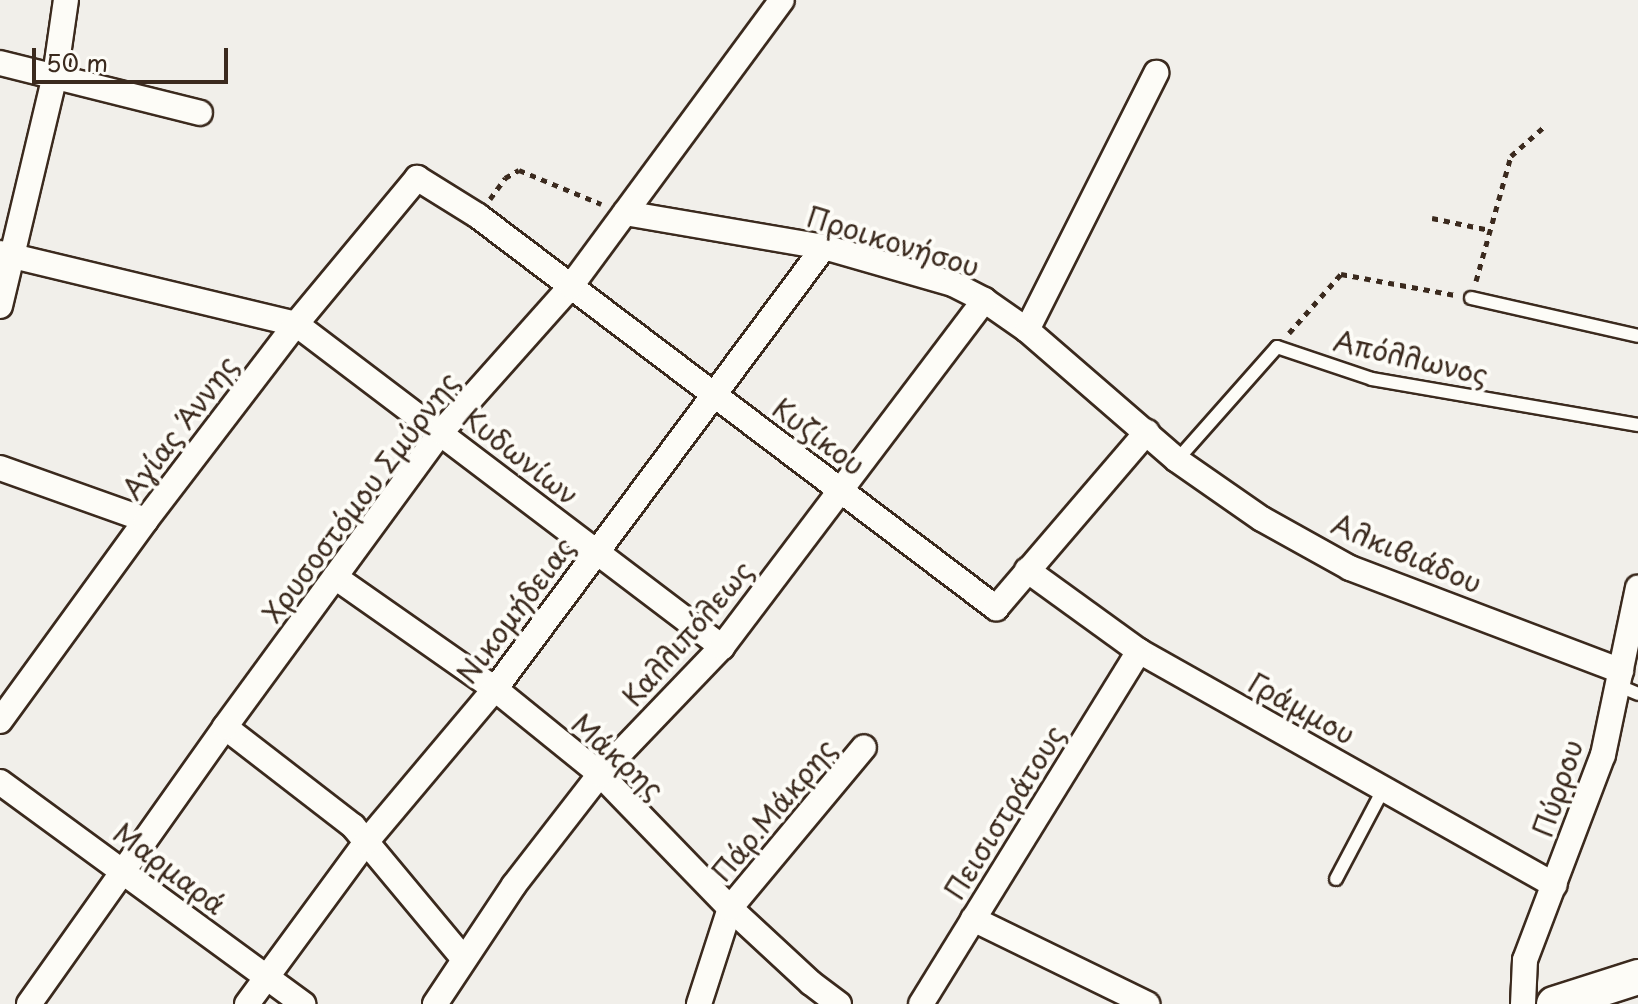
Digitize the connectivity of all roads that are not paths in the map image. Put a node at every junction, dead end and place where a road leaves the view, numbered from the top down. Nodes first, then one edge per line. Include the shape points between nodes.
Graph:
1 (66, 0) edge
2 (782, 0) edge
3 (0, 63) edge
4 (1156, 73) dead end
5 (55, 76) junction
6 (200, 113) dead end
7 (417, 178) joint
8 (625, 213) junction
9 (824, 247) junction
10 (6, 255) edge
11 (571, 286) junction
12 (1471, 298) road end
13 (984, 300) junction
14 (0, 306) edge
15 (296, 324) junction
16 (1027, 330) junction
17 (1638, 336) edge
18 (714, 395) junction
19 (1638, 425) edge
20 (441, 432) junction
21 (1147, 432) junction
22 (1177, 460) junction
23 (0, 468) edge
24 (841, 490) junction
25 (146, 520) junction
26 (596, 553) junction
27 (1027, 570) junction
28 (335, 577) junction
29 (1638, 588) edge
30 (722, 647) junction
31 (1139, 651) junction
32 (1626, 684) edge
33 (495, 689) junction
34 (0, 721) edge
35 (225, 727) junction
36 (864, 747) dead end
37 (600, 774) junction
38 (0, 782) edge
39 (1384, 788) junction
40 (366, 842) junction
41 (123, 870) junction
42 (1336, 879) dead end
43 (1555, 885) junction
44 (730, 908) junction
45 (973, 919) junction
46 (463, 958) junction
47 (1638, 977) edge
48 (266, 978) junction
49 (29, 1004) edge
50 (247, 1004) edge
51 (303, 1004) edge
52 (435, 1004) edge
53 (699, 1004) edge
54 (839, 1004) edge
55 (921, 1004) edge
56 (1147, 1004) edge
57 (1523, 1004) edge
58 (1554, 1004) edge

1 - 5 street
2 - 8 street, Χρυσοστόμου Σμύρνης
3 - 5 street
4 - 16 street
5 - 6 street
5 - 10 street
7 - 11 street, Κυζίκου
7 - 15 street, Αγίας Άννης
8 - 9 street, Προικονήσου
8 - 11 street, Χρυσοστόμου Σμύρνης
9 - 13 street, Προικονήσου via 953,284
9 - 18 street, Νικομήδειας
10 - 14 street
10 - 15 street, Κυδωνίων
11 - 18 street, Κυζίκου
11 - 20 street, Χρυσοστόμου Σμύρνης
12 - 17 lane
13 - 16 street, Προικονήσου
13 - 24 street, Καλλιπόλεως
15 - 20 street, Κυδωνίων
15 - 25 street, Αγίας Άννης
16 - 21 street, Προικονήσου
18 - 24 street, Κυζίκου
18 - 26 street, Νικομήδειας
19 - 22 lane, Απόλλωνος via 1372,379 1277,347
20 - 26 street, Κυδωνίων
20 - 28 street, Χρυσοστόμου Σμύρνης
21 - 22 street, Αλκιβιάδου
21 - 27 street, Κυζίκου
22 - 32 street, Αλκιβιάδου via 1262,519 1350,568
23 - 25 street
24 - 27 street, Κυζίκου via 996,608
24 - 30 street, Καλλιπόλεως
25 - 34 street, Αγίας Άννης
26 - 30 street, Κυδωνίων
26 - 33 street, Νικομήδειας
27 - 31 street, Γράμμου
28 - 33 street, Μάκρης
28 - 35 street, Χρυσοστόμου Σμύρνης
29 - 32 street, Πύρρου
30 - 37 street, Καλλιπόλεως
31 - 39 street, Γράμμου
31 - 45 street, Πεισιστράτους
32 - 43 street, Πύρρου
33 - 37 street, Μάκρης
33 - 40 street, Νικομήδειας
35 - 40 street via 337,811
35 - 41 street, Χρυσοστόμου Σμύρνης
36 - 44 street, Πάρ.Μάκρης
37 - 44 street, Μάκρης
37 - 46 street, Καλλιπόλεως
38 - 41 street, Μαρμαρά
39 - 42 lane
39 - 43 street, Γράμμου
40 - 46 street
40 - 48 street, Νικομήδειας
41 - 48 street, Μαρμαρά
41 - 49 street, Χρυσοστόμου Σμύρνης
43 - 57 street, Πύρρου via 1525,960
44 - 53 street, Πάρ.Μάκρης
44 - 54 street, Μάκρης
45 - 55 street, Πεισιστράτους
45 - 56 street
46 - 52 street, Καλλιπόλεως
47 - 58 main road
48 - 50 street, Νικομήδειας
48 - 51 street, Μαρμαρά

